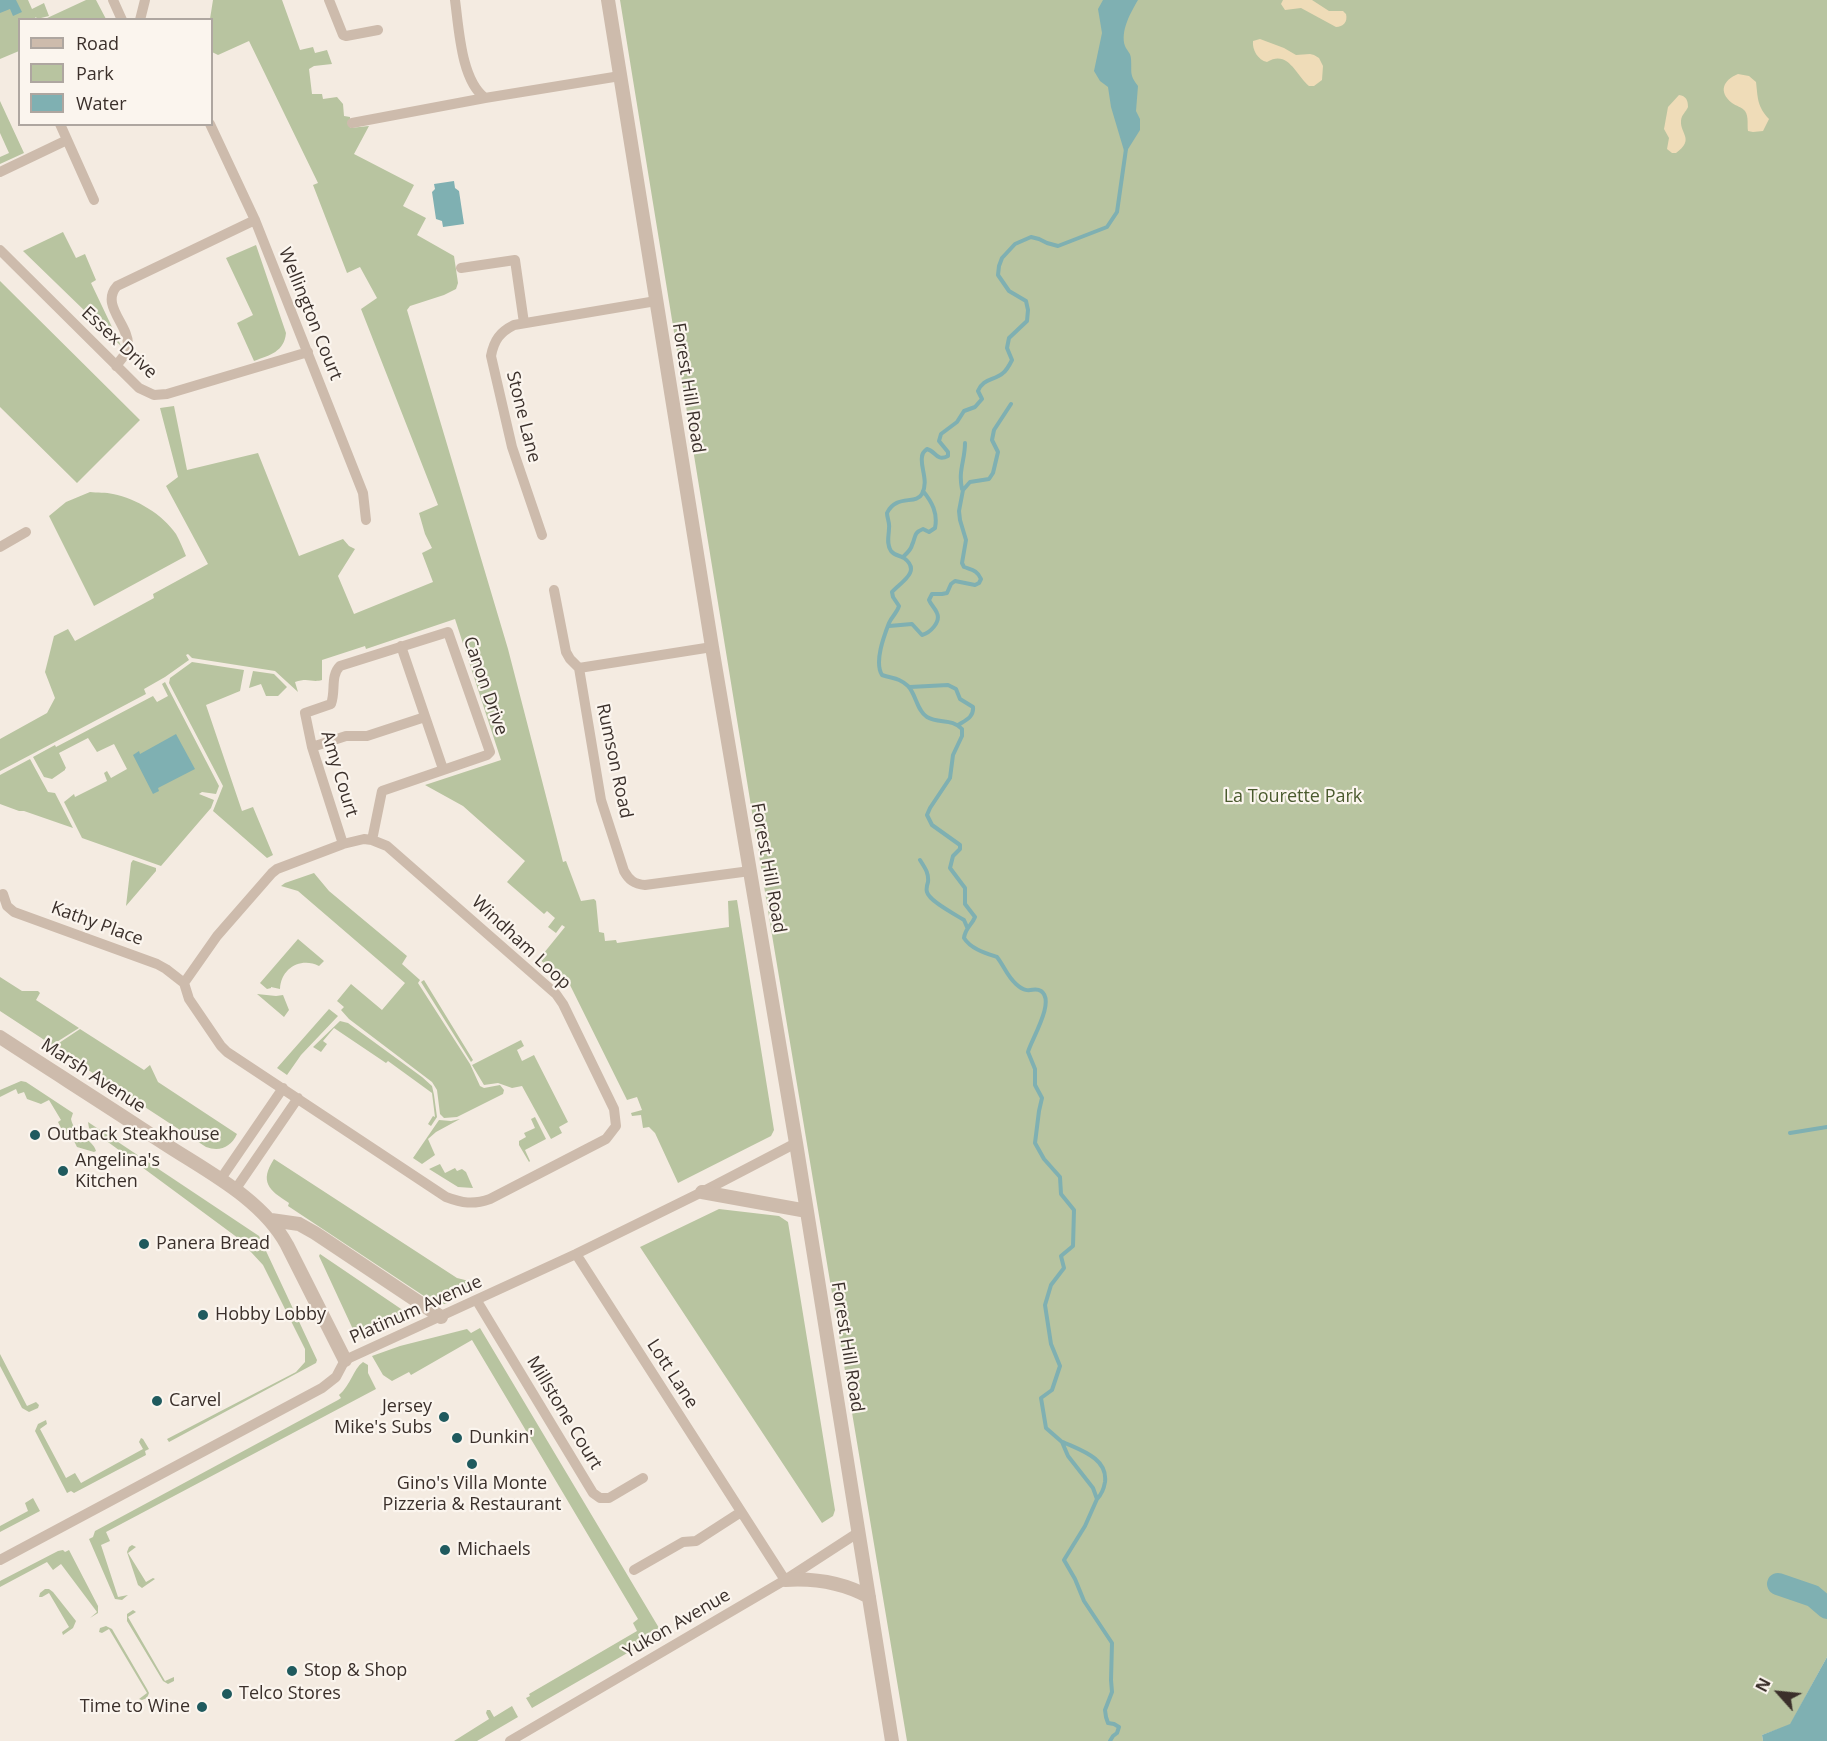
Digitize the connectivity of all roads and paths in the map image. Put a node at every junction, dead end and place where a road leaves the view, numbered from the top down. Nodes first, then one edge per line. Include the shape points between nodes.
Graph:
1 (145, 0) edge
2 (329, 0) edge
3 (455, 0) edge
4 (608, 0) edge
5 (117, 1) edge
6 (121, 18) edge
7 (140, 18) edge
8 (378, 30) dead end
9 (620, 76) junction
10 (485, 98) junction
11 (352, 123) dead end
12 (61, 126) edge
13 (211, 126) edge
14 (67, 140) junction
15 (0, 172) edge
16 (94, 200) dead end
17 (255, 220) junction
18 (0, 250) edge
19 (461, 268) dead end
20 (656, 302) junction
21 (524, 323) junction
22 (308, 352) junction
23 (116, 366) junction
24 (366, 520) dead end
25 (26, 532) dead end
26 (542, 536) dead end
27 (0, 546) edge
28 (554, 590) dead end
29 (401, 646) junction
30 (712, 647) junction
31 (579, 668) junction
32 (305, 713) joint
33 (425, 717) junction
34 (312, 747) junction
35 (443, 769) junction
36 (372, 840) junction
37 (343, 844) junction
38 (750, 871) junction
39 (3, 894) dead end
40 (184, 983) junction
41 (0, 1037) edge
42 (283, 1088) junction
43 (298, 1098) junction
44 (796, 1143) junction
45 (220, 1180) junction
46 (235, 1190) junction
47 (702, 1192) junction
48 (807, 1211) junction
49 (271, 1220) junction
50 (576, 1254) junction
51 (477, 1301) junction
52 (441, 1317) junction
53 (345, 1360) junction
54 (643, 1478) dead end
55 (741, 1512) junction
56 (859, 1532) junction
57 (0, 1560) edge
58 (634, 1570) dead end
59 (785, 1580) junction
60 (869, 1597) junction
61 (510, 1741) edge
62 (892, 1741) edge

1 - 7 street
2 - 8 street via 343,35
3 - 10 street via 466,72
4 - 9 street, Forest Hill Road
5 - 6 street
9 - 10 street
9 - 20 street, Forest Hill Road
10 - 11 street
12 - 14 street
13 - 17 street, Wellington Court
14 - 15 street
14 - 16 street
17 - 22 street, Wellington Court
17 - 23 street via 112,291 112,302 128,344
18 - 23 street, Essex Drive
19 - 21 street via 515,260
20 - 21 street, Stone Lane
20 - 30 street, Forest Hill Road
21 - 26 street, Stone Lane via 505,329 498,336 491,356 512,447
22 - 23 street, Essex Drive via 161,395 143,391
22 - 24 street, Wellington Court via 363,493
25 - 27 street
28 - 31 street, Rumson Road via 566,652
29 - 32 street, Canon Drive via 340,666 335,672 331,704
29 - 33 street
29 - 35 street, Canon Drive via 450,634 490,752
30 - 31 street
30 - 38 street, Forest Hill Road
31 - 38 street, Rumson Road via 602,800 627,877 645,885
32 - 34 street, Amy Court
33 - 34 street via 366,736 346,736
33 - 35 street
34 - 37 street, Amy Court
35 - 36 street, Canon Drive via 382,791
36 - 37 street
36 - 43 street, Windham Loop via 387,846 556,994 614,1109 616,1126 606,1139 490,1199 469,1204 446,1197
37 - 40 street via 272,873 217,936
38 - 44 street, Forest Hill Road
39 - 40 street, Kathy Place via 7,906 15,912 157,964
40 - 42 street, Windham Loop via 189,999 221,1046
41 - 45 street, Marsh Avenue
42 - 43 street, Windham Loop
42 - 45 street
43 - 46 street
44 - 47 street, Platinum Avenue
44 - 48 street, Forest Hill Road
45 - 46 street, Marsh Avenue
46 - 49 street, Marsh Avenue
47 - 48 street
47 - 50 street, Platinum Avenue
48 - 56 street, Forest Hill Road
49 - 52 street via 299,1224 315,1233
49 - 53 street, Marsh Avenue
50 - 51 street, Platinum Avenue
50 - 55 street, Lott Lane
51 - 52 street, Platinum Avenue
51 - 54 street, Millstone Court via 593,1493 609,1498
52 - 53 street, Platinum Avenue
53 - 57 street, Platinum Avenue via 336,1377 322,1388
55 - 58 street via 696,1541 682,1542
55 - 59 street, Lott Lane
56 - 59 street, Yukon Avenue
56 - 60 street, Forest Hill Road
59 - 60 street via 809,1578 831,1582
59 - 61 street, Yukon Avenue
60 - 62 street, Forest Hill Road

